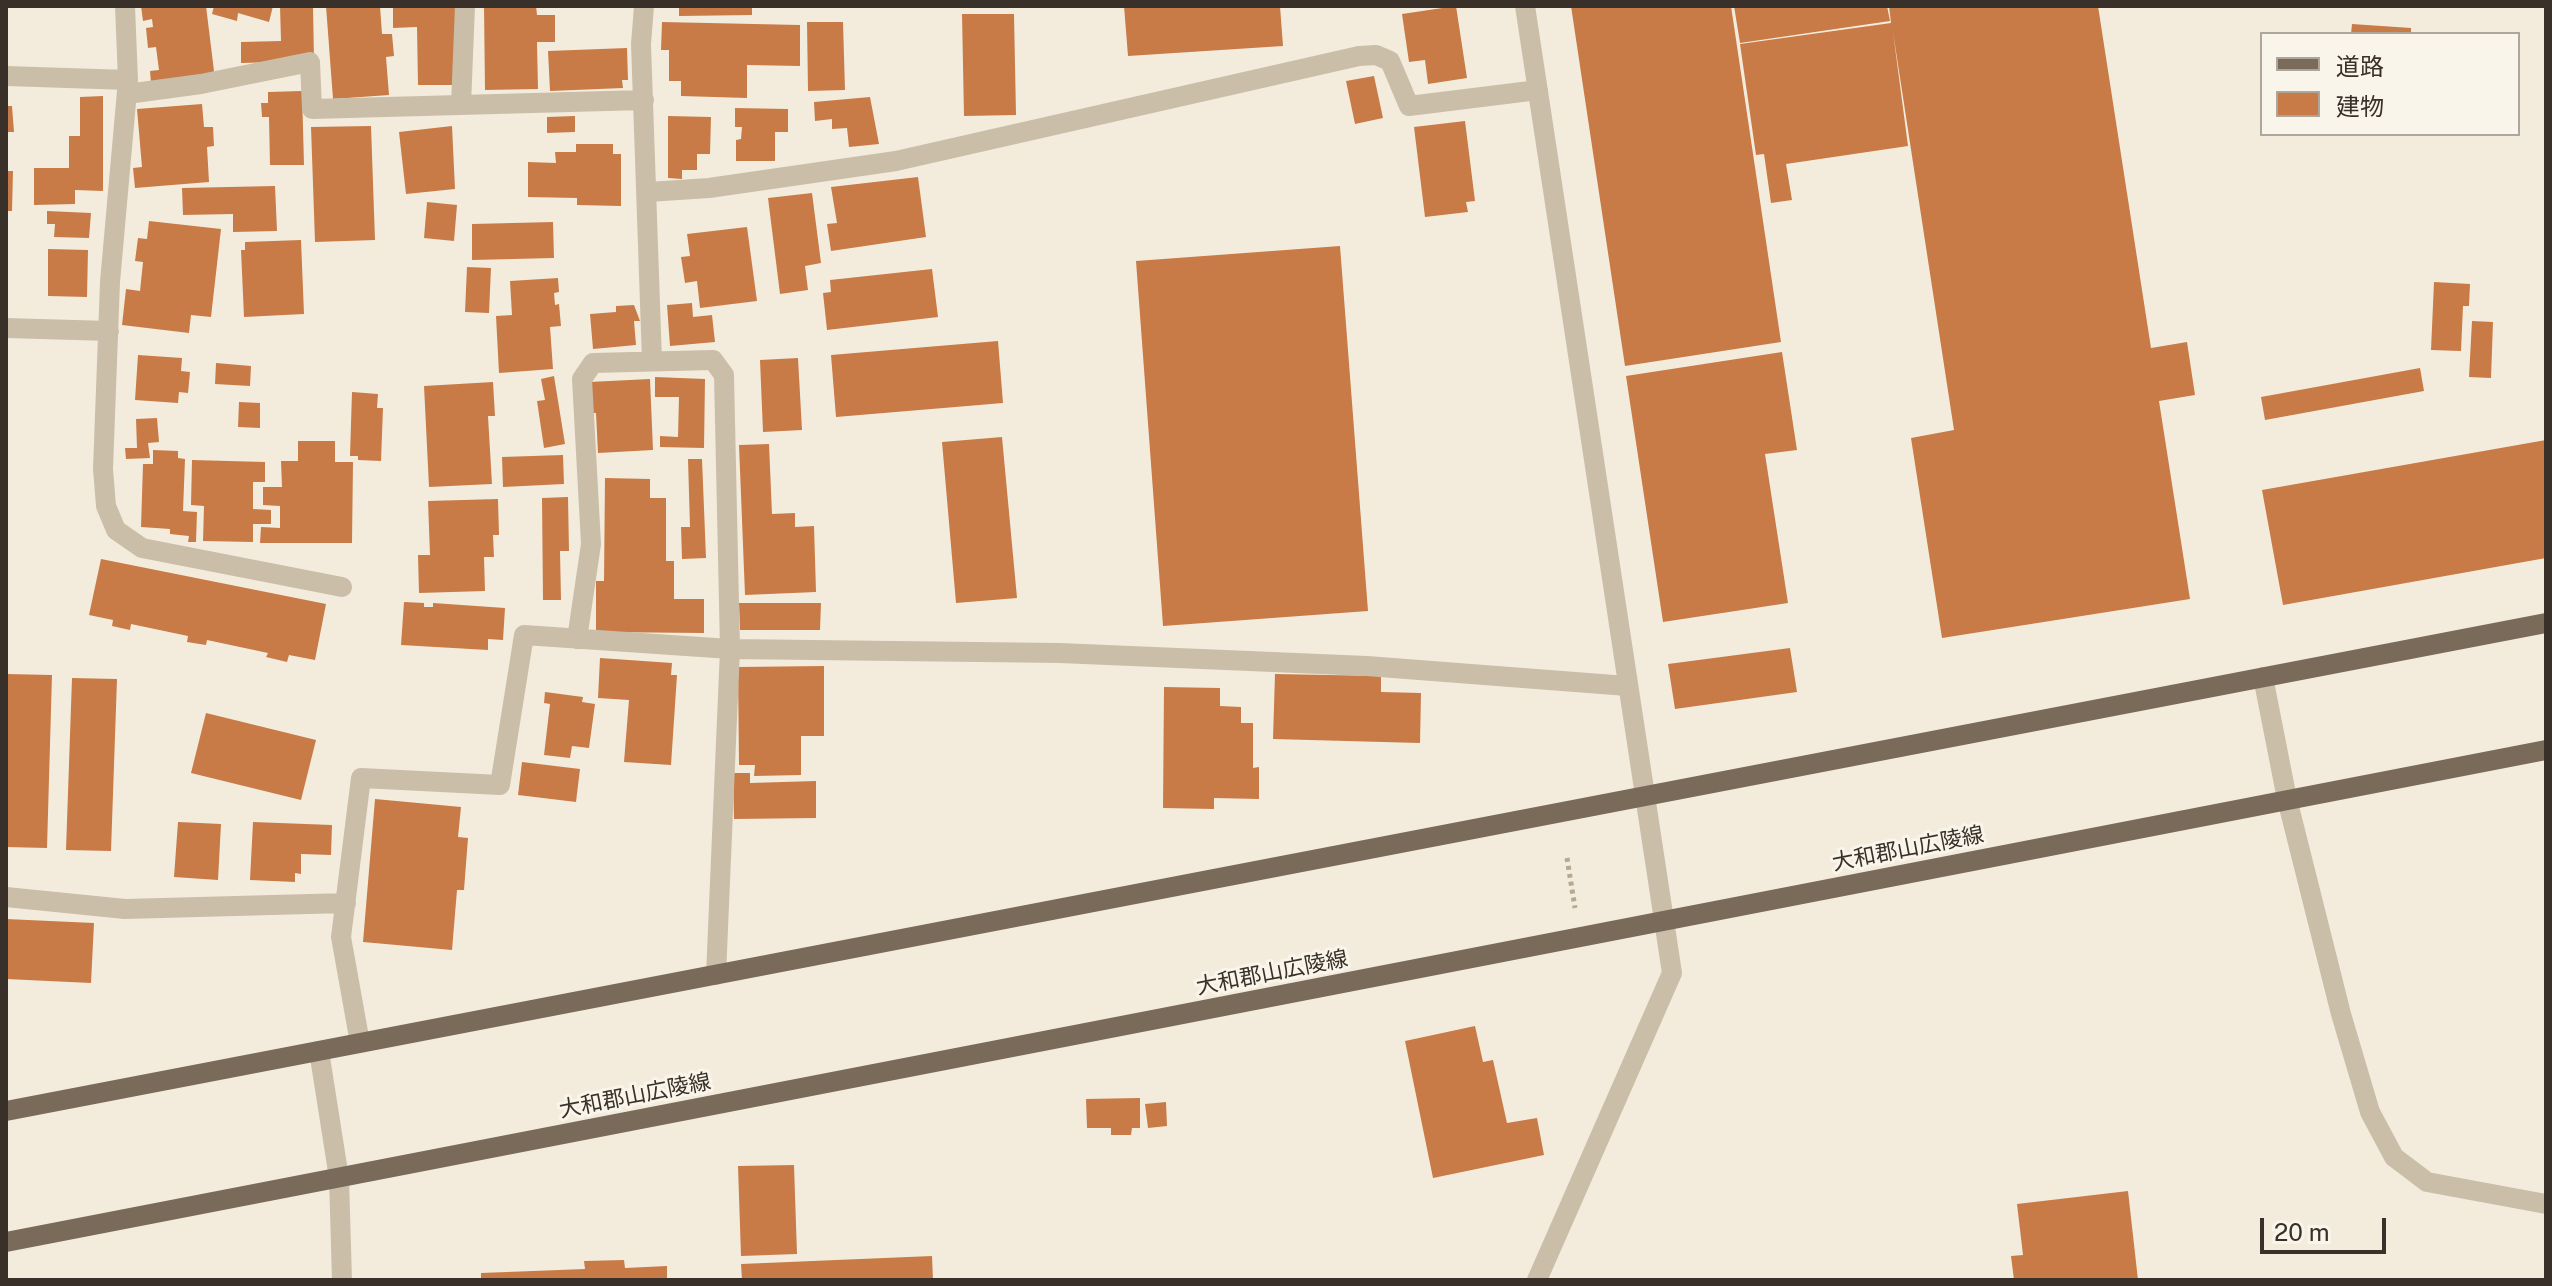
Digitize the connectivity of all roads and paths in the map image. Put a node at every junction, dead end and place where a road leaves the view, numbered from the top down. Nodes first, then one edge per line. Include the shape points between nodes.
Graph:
1 (125, 6) edge
2 (465, 6) edge
3 (644, 6) edge
4 (1525, 6) edge
5 (6, 76) edge
6 (128, 87) junction
7 (1538, 90) junction
8 (644, 100) junction
9 (461, 105) junction
10 (648, 192) junction
11 (6, 328) edge
12 (109, 331) junction
13 (652, 361) junction
14 (342, 587) dead end
15 (2546, 623) edge
16 (577, 639) junction
17 (730, 649) junction
18 (2263, 677) junction
19 (1627, 686) junction
20 (2546, 750) edge
21 (1644, 796) junction
22 (2287, 799) junction
23 (1567, 858) dead end
24 (6, 897) edge
25 (346, 903) junction
26 (1577, 920) dead end
27 (1665, 921) junction
28 (716, 975) junction
29 (360, 1043) junction
30 (319, 1051) junction
31 (6, 1111) edge
32 (339, 1178) junction
33 (2546, 1204) edge
34 (6, 1242) edge
35 (342, 1280) edge
36 (1537, 1280) edge

1 - 6 street
2 - 9 street
3 - 8 street
4 - 7 street
5 - 6 street
6 - 9 street via 201,84 310,62 312,109
6 - 12 street
7 - 10 street via 1409,106 1390,61 1359,56 896,161
7 - 19 street
8 - 9 street
8 - 10 street
10 - 13 street
11 - 12 street
12 - 14 street via 103,469 106,506 116,530 142,548
13 - 16 street via 593,363 582,379 591,544
13 - 17 street via 713,360 724,375
15 - 18 main road
16 - 17 street
16 - 25 street via 524,635 500,785 361,778
17 - 19 street via 1075,653 1367,666
17 - 28 street
18 - 21 main road
18 - 22 street
19 - 21 street
20 - 22 main road, 大和郡山広陵線
21 - 27 street
21 - 28 main road
22 - 27 main road, 大和郡山広陵線
22 - 33 street via 2370,1112 2394,1157 2427,1182
23 - 26 path
24 - 25 street via 125,909
25 - 29 street via 341,937
27 - 32 main road, 大和郡山広陵線
27 - 36 street via 1672,973
28 - 29 main road
29 - 30 main road
30 - 31 main road
30 - 32 street
32 - 34 main road, 大和郡山広陵線
32 - 35 street

